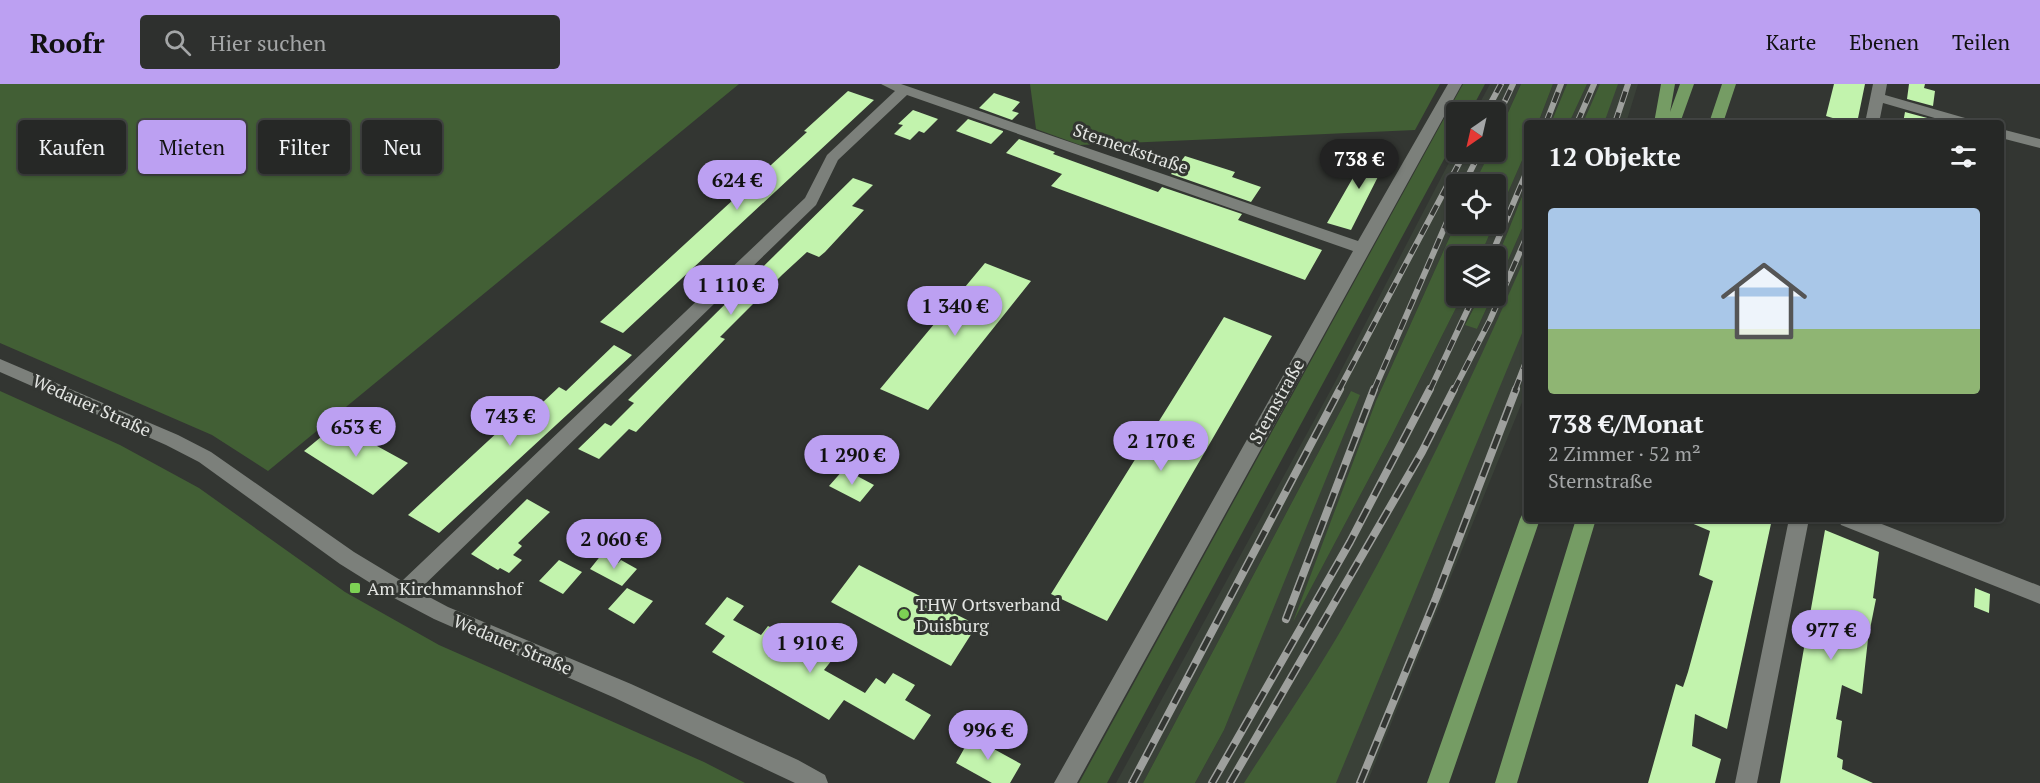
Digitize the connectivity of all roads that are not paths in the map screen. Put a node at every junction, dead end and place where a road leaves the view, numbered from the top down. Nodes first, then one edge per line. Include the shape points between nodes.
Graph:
1 (1455, 84) edge
2 (1668, 84) edge
3 (1688, 84) edge
4 (1729, 84) edge
5 (1739, 84) edge
6 (896, 87) edge
7 (1878, 91) edge
8 (1718, 117) edge
9 (1662, 120) edge
10 (1674, 120) edge
11 (1873, 120) edge
12 (1959, 120) edge
13 (2004, 134) edge
14 (2040, 144) edge
15 (1362, 248) junction
16 (0, 365) edge
17 (1529, 522) edge
18 (1585, 522) edge
19 (1798, 522) edge
20 (1856, 522) edge
21 (403, 593) junction
22 (2040, 595) edge
23 (817, 783) edge
24 (1065, 783) edge
25 (1438, 783) edge
26 (1506, 783) edge
27 (1746, 783) edge

1 - 15 street, Sternstraße
2 - 9 highway
3 - 10 highway
4 - 8 highway
5 - 8 highway
6 - 15 street, Sterneckstraße
6 - 21 street via 832,158 811,201
7 - 11 street
7 - 12 street
13 - 14 street
15 - 24 street, Sternstraße
16 - 21 street, Wedauer Straße via 205,458
17 - 25 highway
18 - 26 highway
19 - 27 street
20 - 22 street
21 - 23 street, Wedauer Straße

